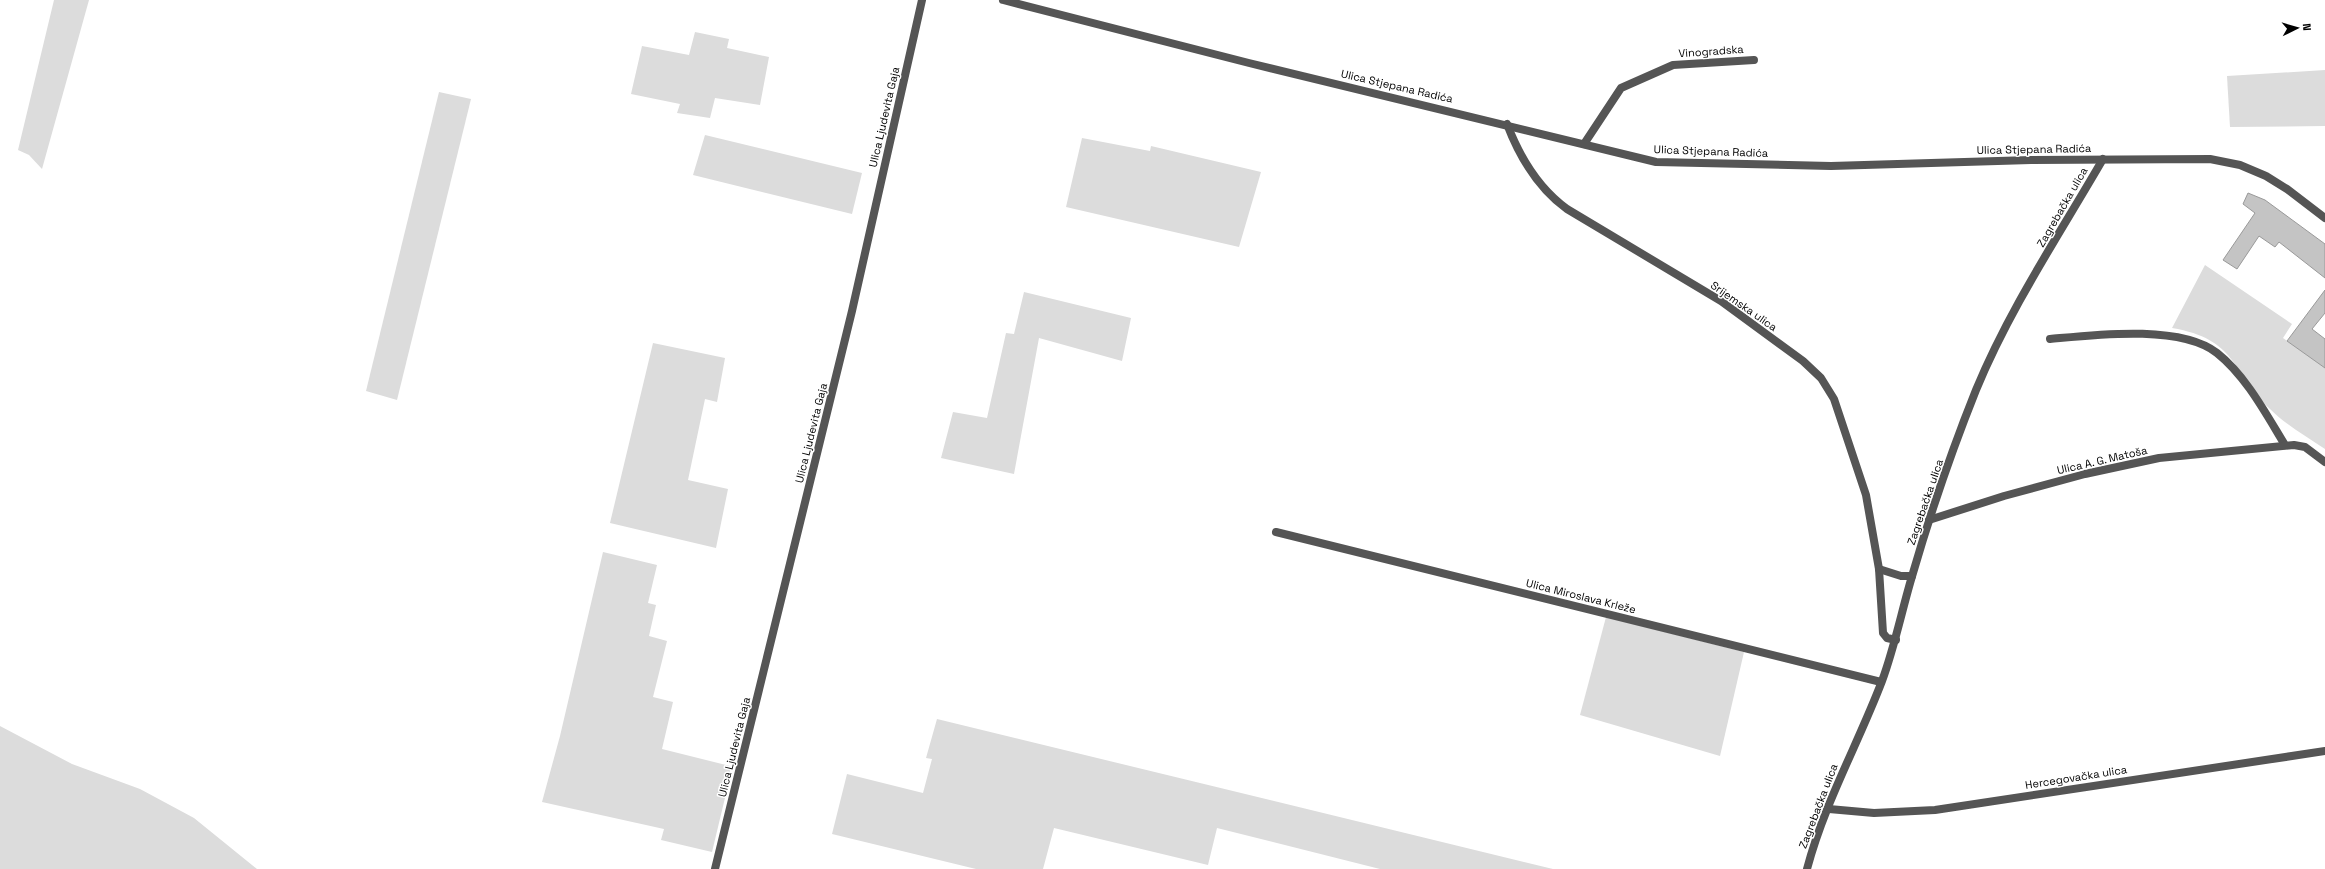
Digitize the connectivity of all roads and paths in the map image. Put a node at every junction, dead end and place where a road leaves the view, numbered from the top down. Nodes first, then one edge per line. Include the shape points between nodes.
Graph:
1 (922, 0) edge
2 (1003, 0) edge
3 (1754, 60) dead end
4 (1507, 124) junction
5 (1584, 144) junction
6 (2103, 159) junction
7 (2324, 217) edge
8 (2050, 339) dead end
9 (2285, 446) junction
10 (2325, 462) edge
11 (1929, 520) junction
12 (1276, 532) dead end
13 (1879, 569) junction
14 (1912, 576) junction
15 (1896, 640) junction
16 (1882, 682) junction
17 (2325, 751) edge
18 (1829, 808) junction
19 (716, 869) edge
20 (1807, 869) edge

1 - 19 street, Ulica Ljudevita Gaja via 850,319
2 - 4 street, Ulica Stjepana Radića via 1249,63
3 - 5 street, Vinogradska via 1674,65 1621,88
4 - 5 street, Ulica Stjepana Radića
4 - 13 street, Srijemska ulica via 1525,162 1550,196 1721,300 1803,361 1821,378 1834,399 1866,496
5 - 6 street, Ulica Stjepana Radića via 1656,162 1831,166
6 - 7 street, Ulica Stjepana Radića via 2191,158 2240,165 2266,176 2287,189
6 - 11 street, Zagrebačka ulica via 2008,320 1976,391
8 - 9 street via 2128,333 2176,337 2198,343 2215,352 2230,365
9 - 10 street, Ulica A. G. Matoša via 2305,447
9 - 11 street, Ulica A. G. Matoša via 2159,458 2085,474
11 - 14 street, Zagrebačka ulica
12 - 16 street, Ulica Miroslava Krleže
13 - 14 street via 1901,576
13 - 15 street, Srijemska ulica via 1883,633 1887,638
14 - 15 street, Zagrebačka ulica
15 - 16 street, Zagrebačka ulica
16 - 18 street, Zagrebačka ulica
17 - 18 street, Hercegovačka ulica via 1935,810 1874,813
18 - 20 street, Zagrebačka ulica via 1812,848

